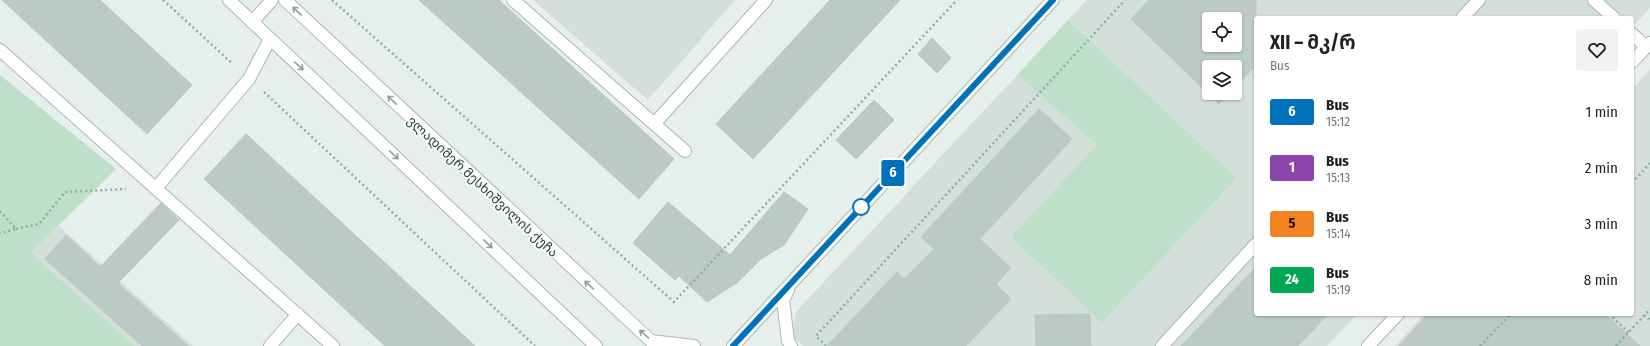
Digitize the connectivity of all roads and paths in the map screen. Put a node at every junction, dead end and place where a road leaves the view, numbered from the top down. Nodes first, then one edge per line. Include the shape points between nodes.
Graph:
1 (163, 0) edge
2 (229, 0) edge
3 (272, 0) edge
4 (285, 0) edge
5 (332, 0) edge
6 (513, 0) edge
7 (766, 0) edge
8 (957, 0) edge
9 (1053, 0) edge
10 (1125, 0) edge
11 (1479, 0) edge
12 (1594, 0) edge
13 (1464, 16) edge
14 (1612, 16) edge
15 (252, 22) junction
16 (1634, 35) edge
17 (270, 39) junction
18 (1648, 45) edge
19 (0, 50) edge
20 (1634, 60) edge
21 (249, 79) junction
22 (655, 123) junction
23 (685, 151) dead end
24 (1650, 163) edge
25 (1634, 181) edge
26 (156, 188) junction
27 (0, 211) edge
28 (16, 229) junction
29 (0, 232) edge
30 (1254, 246) edge
31 (795, 278) junction
32 (1650, 309) edge
33 (298, 314) junction
34 (1644, 315) junction
35 (1396, 316) edge
36 (1509, 316) edge
37 (1611, 316) edge
38 (1650, 320) edge
39 (1629, 333) junction
40 (594, 345) edge
41 (270, 346) edge
42 (333, 346) edge
43 (535, 346) edge
44 (694, 346) edge
45 (733, 346) edge
46 (791, 346) edge
47 (826, 346) edge
48 (1162, 346) edge
49 (1368, 346) edge
50 (1480, 346) edge
51 (1616, 346) edge

1 - 21 path
2 - 15 street
3 - 15 street
44 -> 4 street, ვლადიმერ მესხიშვილის ქუჩა via 651,341
5 - 8 path via 674,302
6 - 22 street
7 - 22 street
9 - 31 street
10 - 47 path via 816,336
11 - 13 street
12 - 14 street
15 - 17 street
16 - 18 street
17 - 21 street
17 -> 40 street
18 - 20 street
19 - 26 street
21 - 26 street
21 - 43 path
22 - 23 street
24 - 25 path
26 - 28 path via 65,192 39,224
26 - 33 street
27 - 28 path
28 - 29 path
30 - 48 street
31 - 45 street
31 - 46 street via 783,300 788,341
32 - 34 path
33 - 41 street
33 - 42 street
34 - 38 path
34 - 39 path
35 - 49 street
36 - 50 path
37 - 39 path
39 - 51 path

